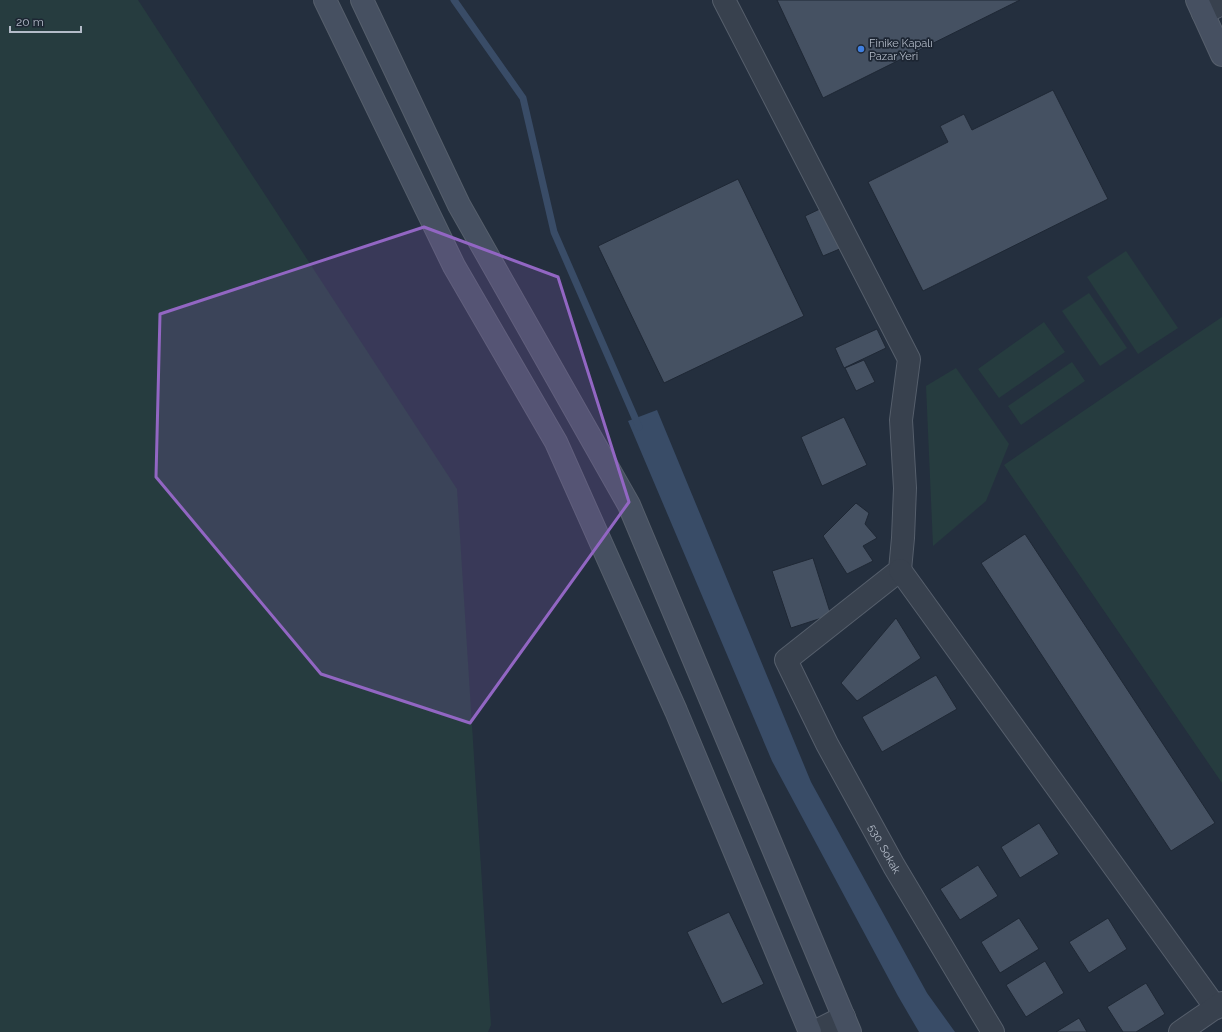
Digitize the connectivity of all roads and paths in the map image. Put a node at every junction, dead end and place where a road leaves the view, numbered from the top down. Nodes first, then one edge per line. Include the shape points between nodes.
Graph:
1 (325, 0) edge
2 (362, 0) edge
3 (724, 0) edge
4 (1207, 6) edge
5 (1222, 55) edge
6 (900, 570) junction
7 (1219, 1005) edge
8 (847, 1024) edge
9 (810, 1032) edge
10 (814, 1032) edge
11 (993, 1032) edge
12 (1180, 1032) edge

1 - 9 street via 454,266 556,442 676,711
2 - 8 street via 459,205 629,505
3 - 6 street via 909,359 901,420 905,488
4 - 5 street
6 - 7 street
6 - 11 street, 530. Sokak via 786,660 827,744 894,866
7 - 12 street
8 - 10 street

